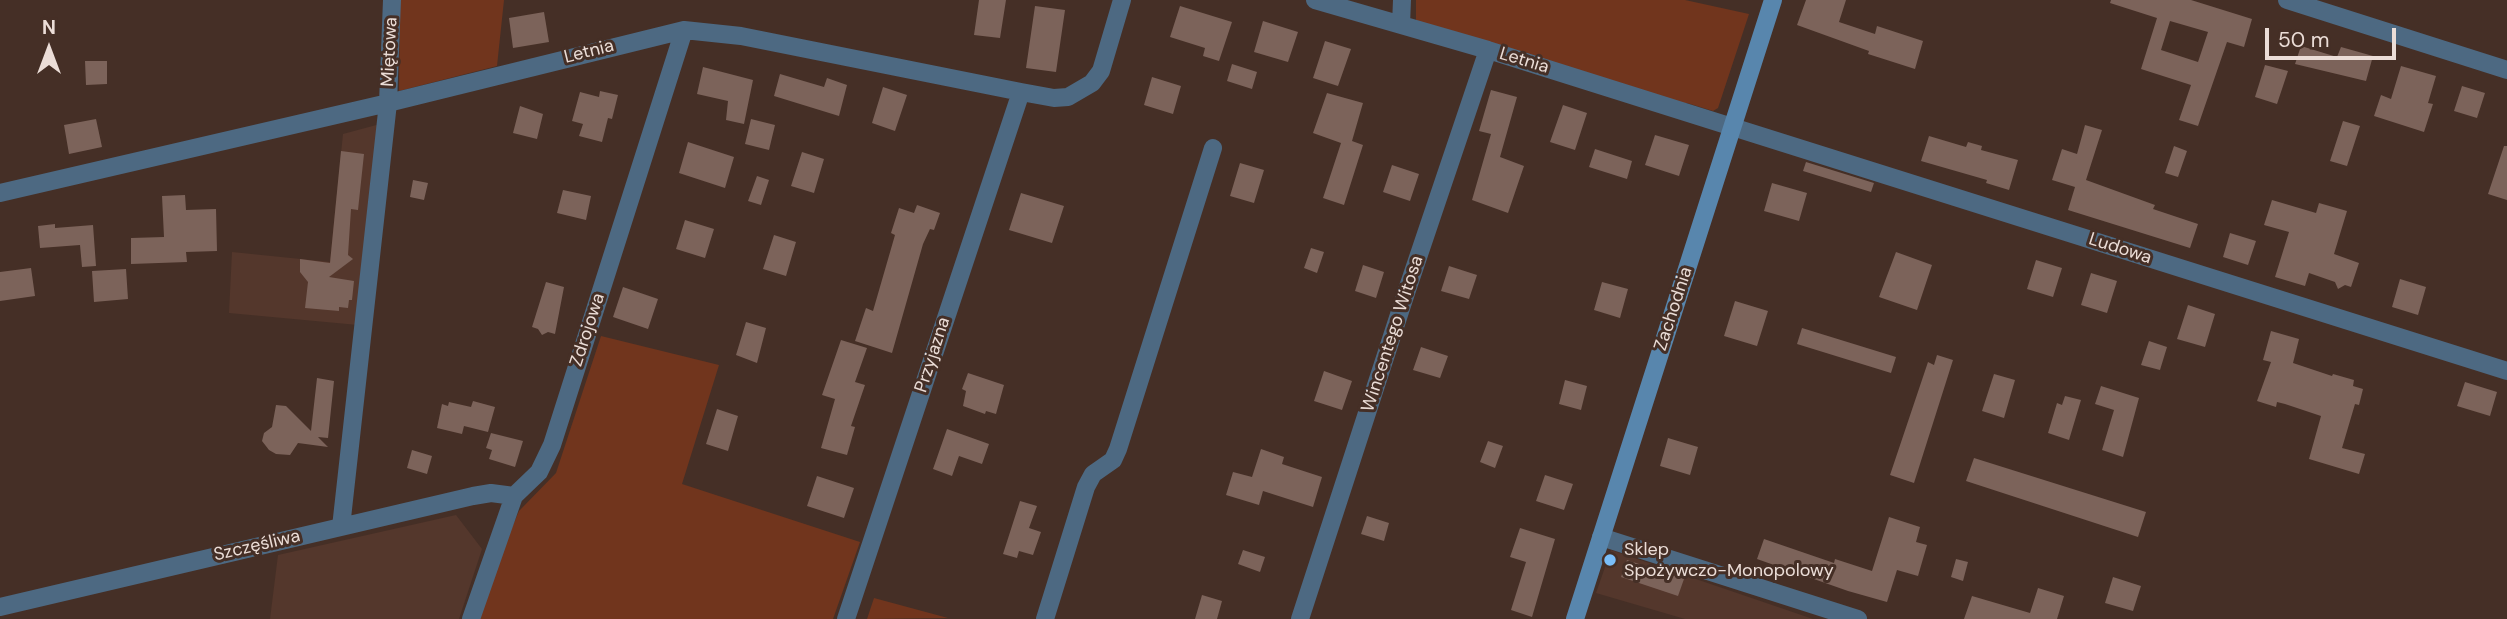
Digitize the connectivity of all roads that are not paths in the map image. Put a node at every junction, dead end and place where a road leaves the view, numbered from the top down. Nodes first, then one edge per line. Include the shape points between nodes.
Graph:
1 (392, 0) edge
2 (1122, 0) edge
3 (1315, 0) edge
4 (1402, 0) edge
5 (1773, 0) edge
6 (2287, 0) edge
7 (1401, 25) junction
8 (684, 30) junction
9 (1488, 50) junction
10 (2507, 70) edge
11 (1021, 92) junction
12 (388, 103) junction
13 (1732, 126) junction
14 (1213, 148) dead end
15 (0, 193) edge
16 (2507, 371) edge
17 (514, 496) junction
18 (341, 527) junction
19 (1601, 537) junction
20 (0, 607) edge
21 (471, 619) edge
22 (846, 619) edge
23 (1045, 619) edge
24 (1300, 619) edge
25 (1575, 619) edge
26 (1858, 619) edge

1 - 12 street, Miętowa
2 - 11 street, Letnia via 1101,71 1092,83 1068,97
3 - 7 street, Letnia
4 - 7 street
5 - 13 street, Zachodnia
6 - 10 street
7 - 9 street, Letnia
8 - 11 street, Letnia via 754,38
8 - 12 street, Letnia
8 - 17 street, Zdrojowa via 552,445 539,472
9 - 13 street, Letnia
9 - 24 street, Wincentego Witosa
11 - 22 street, Przyjazna
12 - 15 street, Letnia
12 - 18 street, Miętowa
13 - 16 street, Ludowa
13 - 19 street, Zachodnia
14 - 23 street via 1118,449 1086,487
17 - 18 street, Szczęśliwa via 473,495
17 - 21 street, Zdrojowa
18 - 20 street, Szczęśliwa
19 - 25 street, Zachodnia
19 - 26 street

